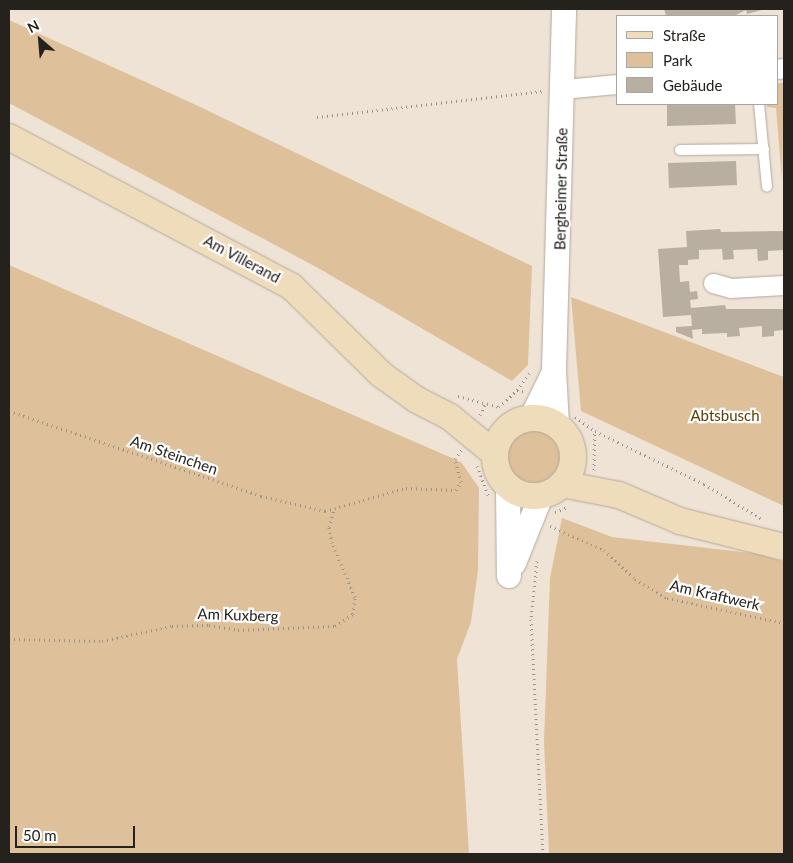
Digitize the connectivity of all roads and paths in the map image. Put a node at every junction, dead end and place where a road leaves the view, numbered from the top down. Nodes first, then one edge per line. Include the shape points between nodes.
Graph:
1 (564, 9) edge
2 (616, 84) edge
3 (563, 89) junction
4 (759, 105) edge
5 (317, 117) dead end
6 (9, 137) edge
7 (764, 149) junction
8 (680, 150) dead end
9 (767, 187) dead end
10 (713, 283) dead end
11 (784, 285) edge
12 (543, 368) junction
13 (517, 390) junction
14 (452, 406) junction
15 (9, 411) edge
16 (547, 411) junction
17 (499, 442) junction
18 (464, 450) dead end
19 (573, 460) junction
20 (508, 487) junction
21 (551, 490) junction
22 (618, 495) junction
23 (334, 509) junction
24 (768, 522) dead end
25 (541, 523) dead end
26 (784, 547) edge
27 (538, 552) dead end
28 (784, 623) edge
29 (9, 639) edge
30 (543, 854) edge

1 - 3 street, Bergheimer Straße
2 - 3 street
3 - 5 path
3 - 12 street, Bergheimer Straße via 559,274
4 - 7 lane
6 - 14 main road, Am Villerand via 269,272 310,302 382,376 417,400
7 - 8 lane
7 - 9 lane
10 - 11 street via 730,288
12 - 13 path
12 - 16 street, Bergheimer Straße
13 - 14 path via 499,408
13 - 16 path
14 - 17 main road, Am Villerand
15 - 23 path, Am Steinchen via 261,496 316,510
16 - 17 main road via 516,422
16 - 19 main road via 572,446
16 - 24 path via 704,484
17 - 20 main road via 500,477
18 - 23 path, Am Steinchen via 457,452 455,459 461,482 456,490 406,488
19 - 21 main road
19 - 22 main road
20 - 21 main road via 521,494
20 - 21 street via 509,576
21 - 22 main road
22 - 26 main road via 680,521
23 - 29 path, Am Kuxberg via 329,527 332,543 355,597 353,614 335,626 238,630 209,625 172,626 102,641
25 - 28 path, Am Kraftwerk via 604,550 635,579 667,598
27 - 30 path via 530,619

